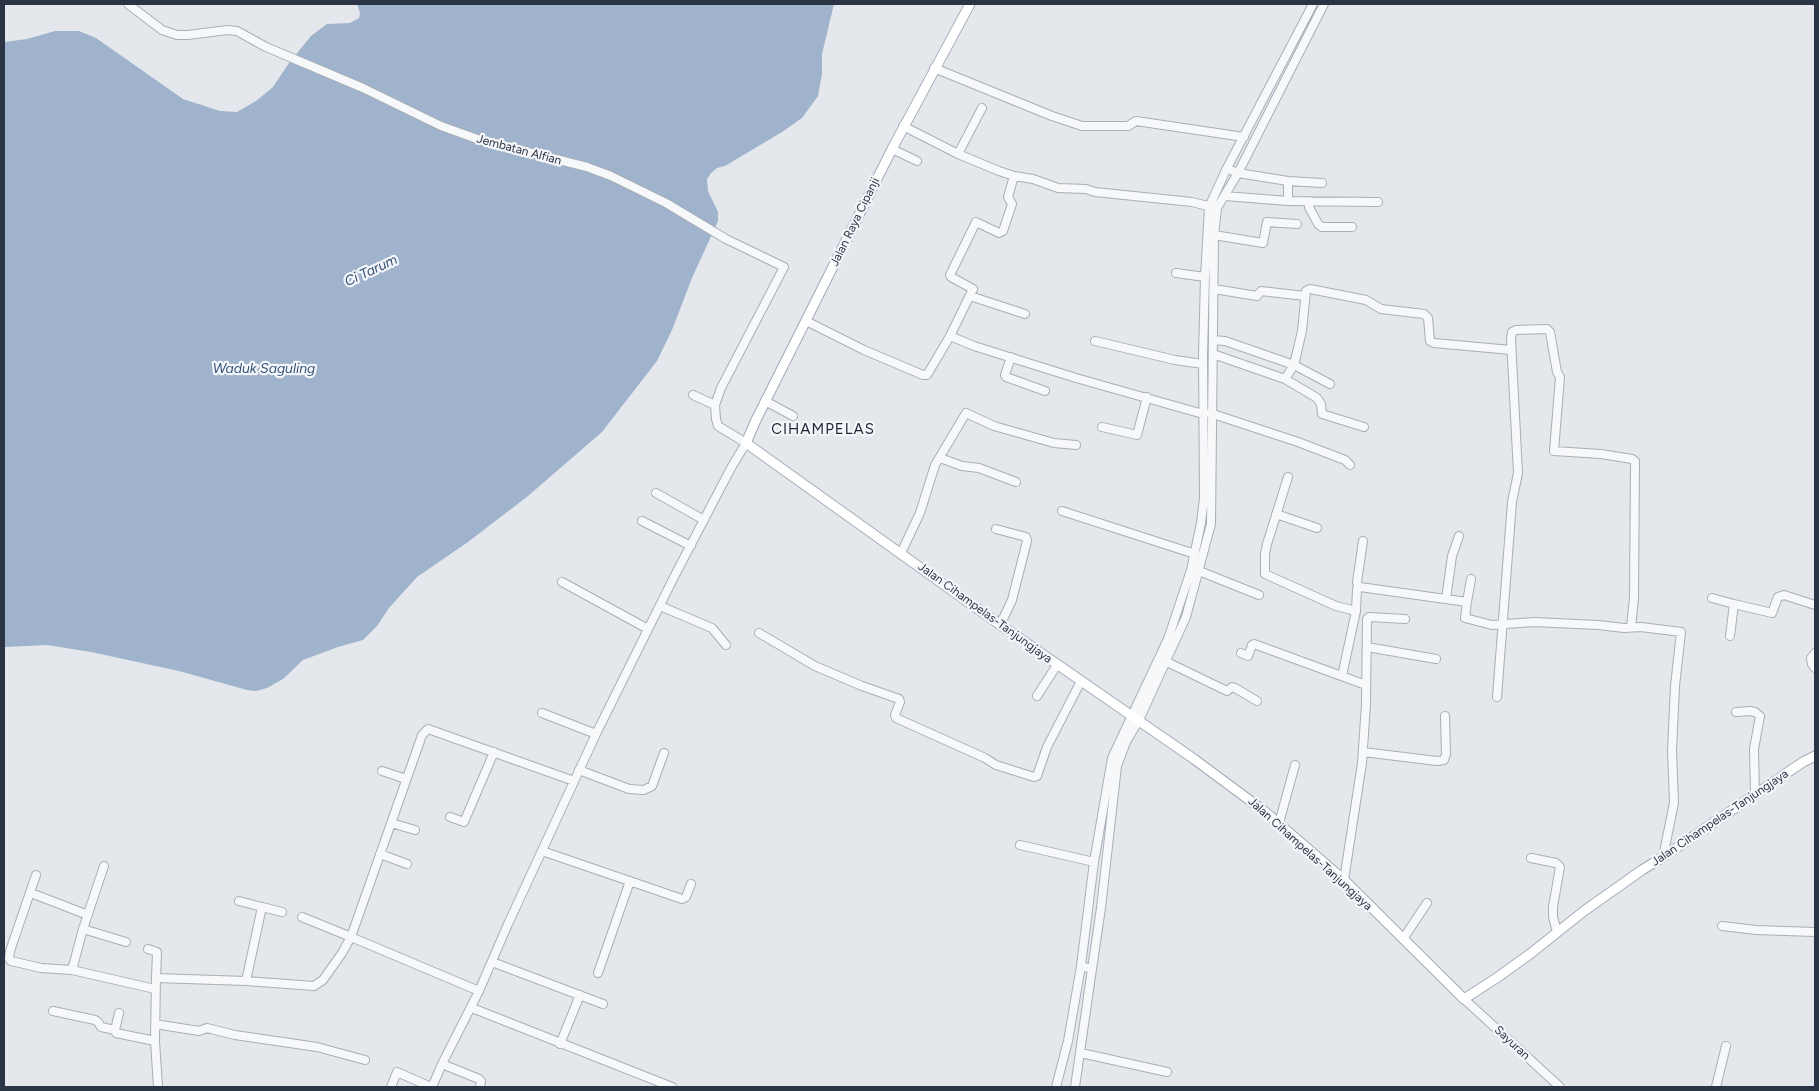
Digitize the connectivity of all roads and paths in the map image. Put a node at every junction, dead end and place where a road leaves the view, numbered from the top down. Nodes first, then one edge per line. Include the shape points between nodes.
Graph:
1 (128, 4) edge
2 (970, 4) edge
3 (1313, 4) edge
4 (1324, 4) edge
5 (934, 68) junction
6 (982, 108) dead end
7 (903, 126) junction
8 (1244, 137) junction
9 (892, 149) junction
10 (958, 154) junction
11 (917, 161) dead end
12 (1227, 168) junction
13 (1238, 173) junction
14 (1014, 176) junction
15 (1288, 180) junction
16 (1322, 183) dead end
17 (1225, 196) junction
18 (1288, 201) junction
19 (1309, 201) junction
20 (1378, 202) dead end
21 (1213, 208) junction
22 (1297, 224) dead end
23 (1352, 227) dead end
24 (1214, 236) junction
25 (1176, 273) dead end
26 (1205, 277) junction
27 (1214, 289) junction
28 (970, 296) junction
29 (1305, 296) junction
30 (1025, 314) dead end
31 (806, 321) junction
32 (950, 336) junction
33 (1213, 340) junction
34 (1095, 342) dead end
35 (1511, 350) junction
36 (1213, 354) junction
37 (1011, 357) junction
38 (1204, 364) junction
39 (1294, 365) junction
40 (1286, 379) junction
41 (1330, 384) dead end
42 (1045, 391) dead end
43 (693, 394) dead end
44 (1147, 397) junction
45 (765, 401) junction
46 (715, 405) junction
47 (1207, 413) junction
48 (793, 416) dead end
49 (1102, 427) dead end
50 (1364, 427) dead end
51 (746, 443) junction
52 (1076, 445) dead end
53 (940, 458) junction
54 (1350, 465) dead end
55 (1288, 477) dead end
56 (1016, 482) dead end
57 (656, 493) dead end
58 (1062, 511) dead end
59 (1276, 514) junction
60 (704, 520) junction
61 (642, 521) dead end
62 (1207, 523) junction
63 (1316, 528) dead end
64 (996, 529) dead end
65 (1459, 536) dead end
66 (1363, 541) dead end
67 (691, 546) junction
68 (901, 553) junction
69 (1195, 554) junction
70 (1199, 571) junction
71 (1471, 579) dead end
72 (562, 582) dead end
73 (1358, 587) junction
74 (1259, 595) dead end
75 (1712, 598) dead end
76 (1446, 599) junction
77 (1467, 602) junction
78 (1734, 604) junction
79 (1815, 605) edge
80 (660, 606) junction
81 (1356, 612) junction
82 (1181, 616) junction
83 (1405, 619) dead end
84 (999, 624) junction
85 (1503, 624) junction
86 (1631, 627) junction
87 (648, 629) junction
88 (759, 633) dead end
89 (1730, 636) dead end
90 (726, 645) dead end
91 (1367, 647) junction
92 (1241, 653) dead end
93 (1815, 653) edge
94 (1436, 658) dead end
95 (1167, 662) junction
96 (1057, 665) junction
97 (1815, 668) edge
98 (1342, 676) junction
99 (1081, 681) junction
100 (1366, 685) junction
101 (1037, 696) dead end
102 (1497, 697) dead end
103 (1257, 701) dead end
104 (1736, 712) dead end
105 (542, 713) dead end
106 (1131, 714) junction
107 (1445, 716) dead end
108 (1139, 720) junction
109 (596, 734) junction
110 (494, 752) junction
111 (1363, 752) junction
112 (664, 753) dead end
113 (1815, 756) edge
114 (1296, 765) dead end
115 (579, 770) junction
116 (382, 771) dead end
117 (406, 779) junction
118 (574, 781) junction
119 (1755, 795) junction
120 (450, 817) dead end
121 (391, 823) junction
122 (1279, 823) junction
123 (415, 830) dead end
124 (1020, 845) dead end
125 (542, 851) junction
126 (380, 854) junction
127 (1663, 857) junction
128 (1532, 858) dead end
129 (1094, 862) junction
130 (407, 864) dead end
131 (104, 866) dead end
132 (36, 875) dead end
133 (1344, 880) junction
134 (630, 881) junction
135 (691, 884) dead end
136 (31, 893) junction
137 (1096, 895) junction
138 (239, 901) dead end
139 (1427, 904) dead end
140 (262, 907) junction
141 (282, 912) dead end
142 (88, 915) junction
143 (302, 917) dead end
144 (1722, 926) dead end
145 (83, 929) junction
146 (1557, 932) junction
147 (1815, 932) edge
148 (351, 937) junction
149 (1403, 939) junction
150 (126, 942) dead end
151 (148, 948) dead end
152 (492, 962) junction
153 (1086, 968) junction
154 (72, 970) junction
155 (598, 973) dead end
156 (156, 978) junction
157 (246, 981) junction
158 (155, 989) junction
159 (480, 991) junction
160 (580, 996) junction
161 (1464, 998) junction
162 (603, 1004) dead end
163 (472, 1008) junction
164 (53, 1011) dead end
165 (118, 1013) dead end
166 (155, 1024) junction
167 (115, 1030) junction
168 (155, 1041) junction
169 (560, 1044) junction
170 (1726, 1046) dead end
171 (1080, 1053) junction
172 (365, 1060) dead end
173 (442, 1064) junction
174 (1167, 1072) dead end
175 (158, 1087) edge
176 (391, 1087) edge
177 (432, 1087) edge
178 (480, 1087) edge
179 (672, 1087) edge
180 (1056, 1087) edge
181 (1074, 1087) edge
182 (1560, 1087) edge
183 (1716, 1087) edge

1 - 46 street, Jembatan Alfian via 162,30 176,35 233,30 440,126 611,176 783,267
2 - 5 main road, Jalan Raya Cipanji
3 - 8 street
4 - 13 street
5 - 7 main road, Jalan Raya Cipanji
5 - 8 street via 1082,126 1128,126 1136,121
6 - 10 street
7 - 9 main road, Jalan Raya Cipanji
7 - 10 street
8 - 12 street
9 - 11 street
9 - 31 main road, Jalan Raya Cipanji
10 - 14 street
12 - 13 street
12 - 21 street
13 - 15 street
13 - 17 street
14 - 21 street via 1058,188 1187,202
14 - 28 street via 1008,197 1012,204 1003,231 999,233 976,222 950,275 973,288
15 - 16 street
15 - 18 street
17 - 18 street
17 - 21 street
18 - 19 street
19 - 20 street
19 - 23 street via 1309,207 1322,227
21 - 24 street
21 - 26 street
22 - 24 street via 1267,222 1263,243
24 - 27 street
25 - 26 street
26 - 38 street
27 - 29 street via 1257,296 1261,291
27 - 33 street
28 - 30 street
28 - 32 street
29 - 35 street via 1310,289 1366,300 1381,309 1424,314 1428,318 1430,341 1434,344
29 - 39 street via 1302,331
31 - 32 street via 923,375 928,374
31 - 45 main road, Jalan Raya Cipanji
32 - 37 street
33 - 36 street
33 - 39 street
34 - 38 street
35 - 85 street via 1518,473 1512,502
35 - 86 street via 1512,332 1516,330 1547,329 1550,332 1556,372 1560,377 1554,451 1601,454 1635,461
36 - 40 street
36 - 47 street
37 - 42 street via 1006,377
37 - 44 street
38 - 47 street
39 - 40 street
39 - 41 street
40 - 50 street via 1316,398 1321,404 1322,414
43 - 46 street
44 - 47 street
44 - 49 street via 1137,435
45 - 48 street
45 - 51 main road, Jalan Raya Cipanji
46 - 51 street via 718,426
47 - 54 street via 1298,442 1345,460
47 - 62 street
51 - 60 street
51 - 68 main road, Jalan Cihampelas-Tanjungjaya
52 - 53 street via 1054,443 994,426 966,413
53 - 56 street
53 - 68 street
55 - 59 street
57 - 60 street
58 - 69 street
59 - 63 street
59 - 81 street via 1265,554 1265,574
60 - 67 street
61 - 67 street
62 - 69 street
62 - 70 street
64 - 84 street via 1026,537 1028,541 1012,600
65 - 76 street via 1452,556
66 - 73 street
67 - 80 street
68 - 84 main road, Jalan Cihampelas-Tanjungjaya
69 - 82 street
70 - 74 street
70 - 82 street
71 - 77 street
72 - 87 street
73 - 76 street
73 - 81 street
75 - 78 street
76 - 77 street
77 - 85 street via 1465,618 1492,625
78 - 79 street via 1772,613 1778,597 1784,595
78 - 89 street
80 - 87 street
80 - 90 street via 712,628
81 - 98 street
82 - 95 street
82 - 106 street
83 - 91 street via 1367,618
84 - 96 main road, Jalan Cihampelas-Tanjungjaya
85 - 86 street via 1534,622
85 - 102 street
86 - 127 street via 1682,634 1675,686 1674,803
87 - 109 street
88 - 99 street via 815,666 898,699 896,718 996,765 1034,777
91 - 94 street
91 - 100 street
92 - 98 street via 1248,656 1254,644
93 - 97 street via 1811,658
95 - 103 street via 1227,691 1235,688
95 - 108 street
96 - 99 main road, Jalan Cihampelas-Tanjungjaya
96 - 101 street
98 - 100 street
99 - 106 main road, Jalan Cihampelas-Tanjungjaya
100 - 111 street
104 - 119 street via 1755,712 1760,716 1754,749
105 - 109 street
106 - 108 main road, Jalan Cihampelas-Tanjungjaya
106 - 129 street via 1112,758
107 - 111 street via 1444,760
108 - 122 main road, Jalan Cihampelas-Tanjungjaya
108 - 137 street via 1117,766
109 - 115 street
110 - 117 street via 428,729 422,735
110 - 118 street
110 - 120 street via 464,822
111 - 133 street
112 - 115 street via 652,786 644,790 629,789
113 - 119 main road, Jalan Cihampelas-Tanjungjaya
114 - 122 street
115 - 118 street
116 - 117 street
117 - 121 street
118 - 125 street
119 - 127 main road, Jalan Cihampelas-Tanjungjaya
121 - 123 street
121 - 126 street
122 - 133 main road, Jalan Cihampelas-Tanjungjaya
124 - 129 street
125 - 134 street
125 - 152 street
126 - 130 street
126 - 148 street
127 - 146 main road, Jalan Cihampelas-Tanjungjaya
128 - 146 street via 1556,863 1560,867 1553,907
129 - 137 street
131 - 142 street
132 - 136 street
133 - 149 main road, Jalan Cihampelas-Tanjungjaya
134 - 135 street via 684,899
134 - 155 street
136 - 142 street
136 - 154 street via 9,959 41,968
137 - 153 street
137 - 153 street
138 - 140 street
139 - 149 street
140 - 141 street
140 - 157 street
142 - 145 street
143 - 148 street
144 - 147 street
145 - 150 street
145 - 154 street
146 - 161 main road, Jalan Cihampelas-Tanjungjaya via 1498,977
148 - 157 street via 317,985
148 - 159 street
149 - 161 main road, Jalan Cihampelas-Tanjungjaya
151 - 156 street via 157,952
152 - 159 street
152 - 160 street
153 - 171 street
153 - 180 street
154 - 158 street
156 - 157 street
156 - 158 street
158 - 166 street
159 - 163 street
160 - 162 street
160 - 169 street
161 - 182 street, Sayuran
163 - 169 street
163 - 173 street
164 - 167 street via 95,1020 101,1027
165 - 167 street
166 - 168 street
166 - 172 street via 199,1031 208,1028 317,1047
167 - 168 street via 116,1033
168 - 175 street
169 - 179 street
170 - 183 street
171 - 174 street
171 - 181 street
173 - 177 street
173 - 178 street via 479,1079
176 - 177 street via 397,1072

